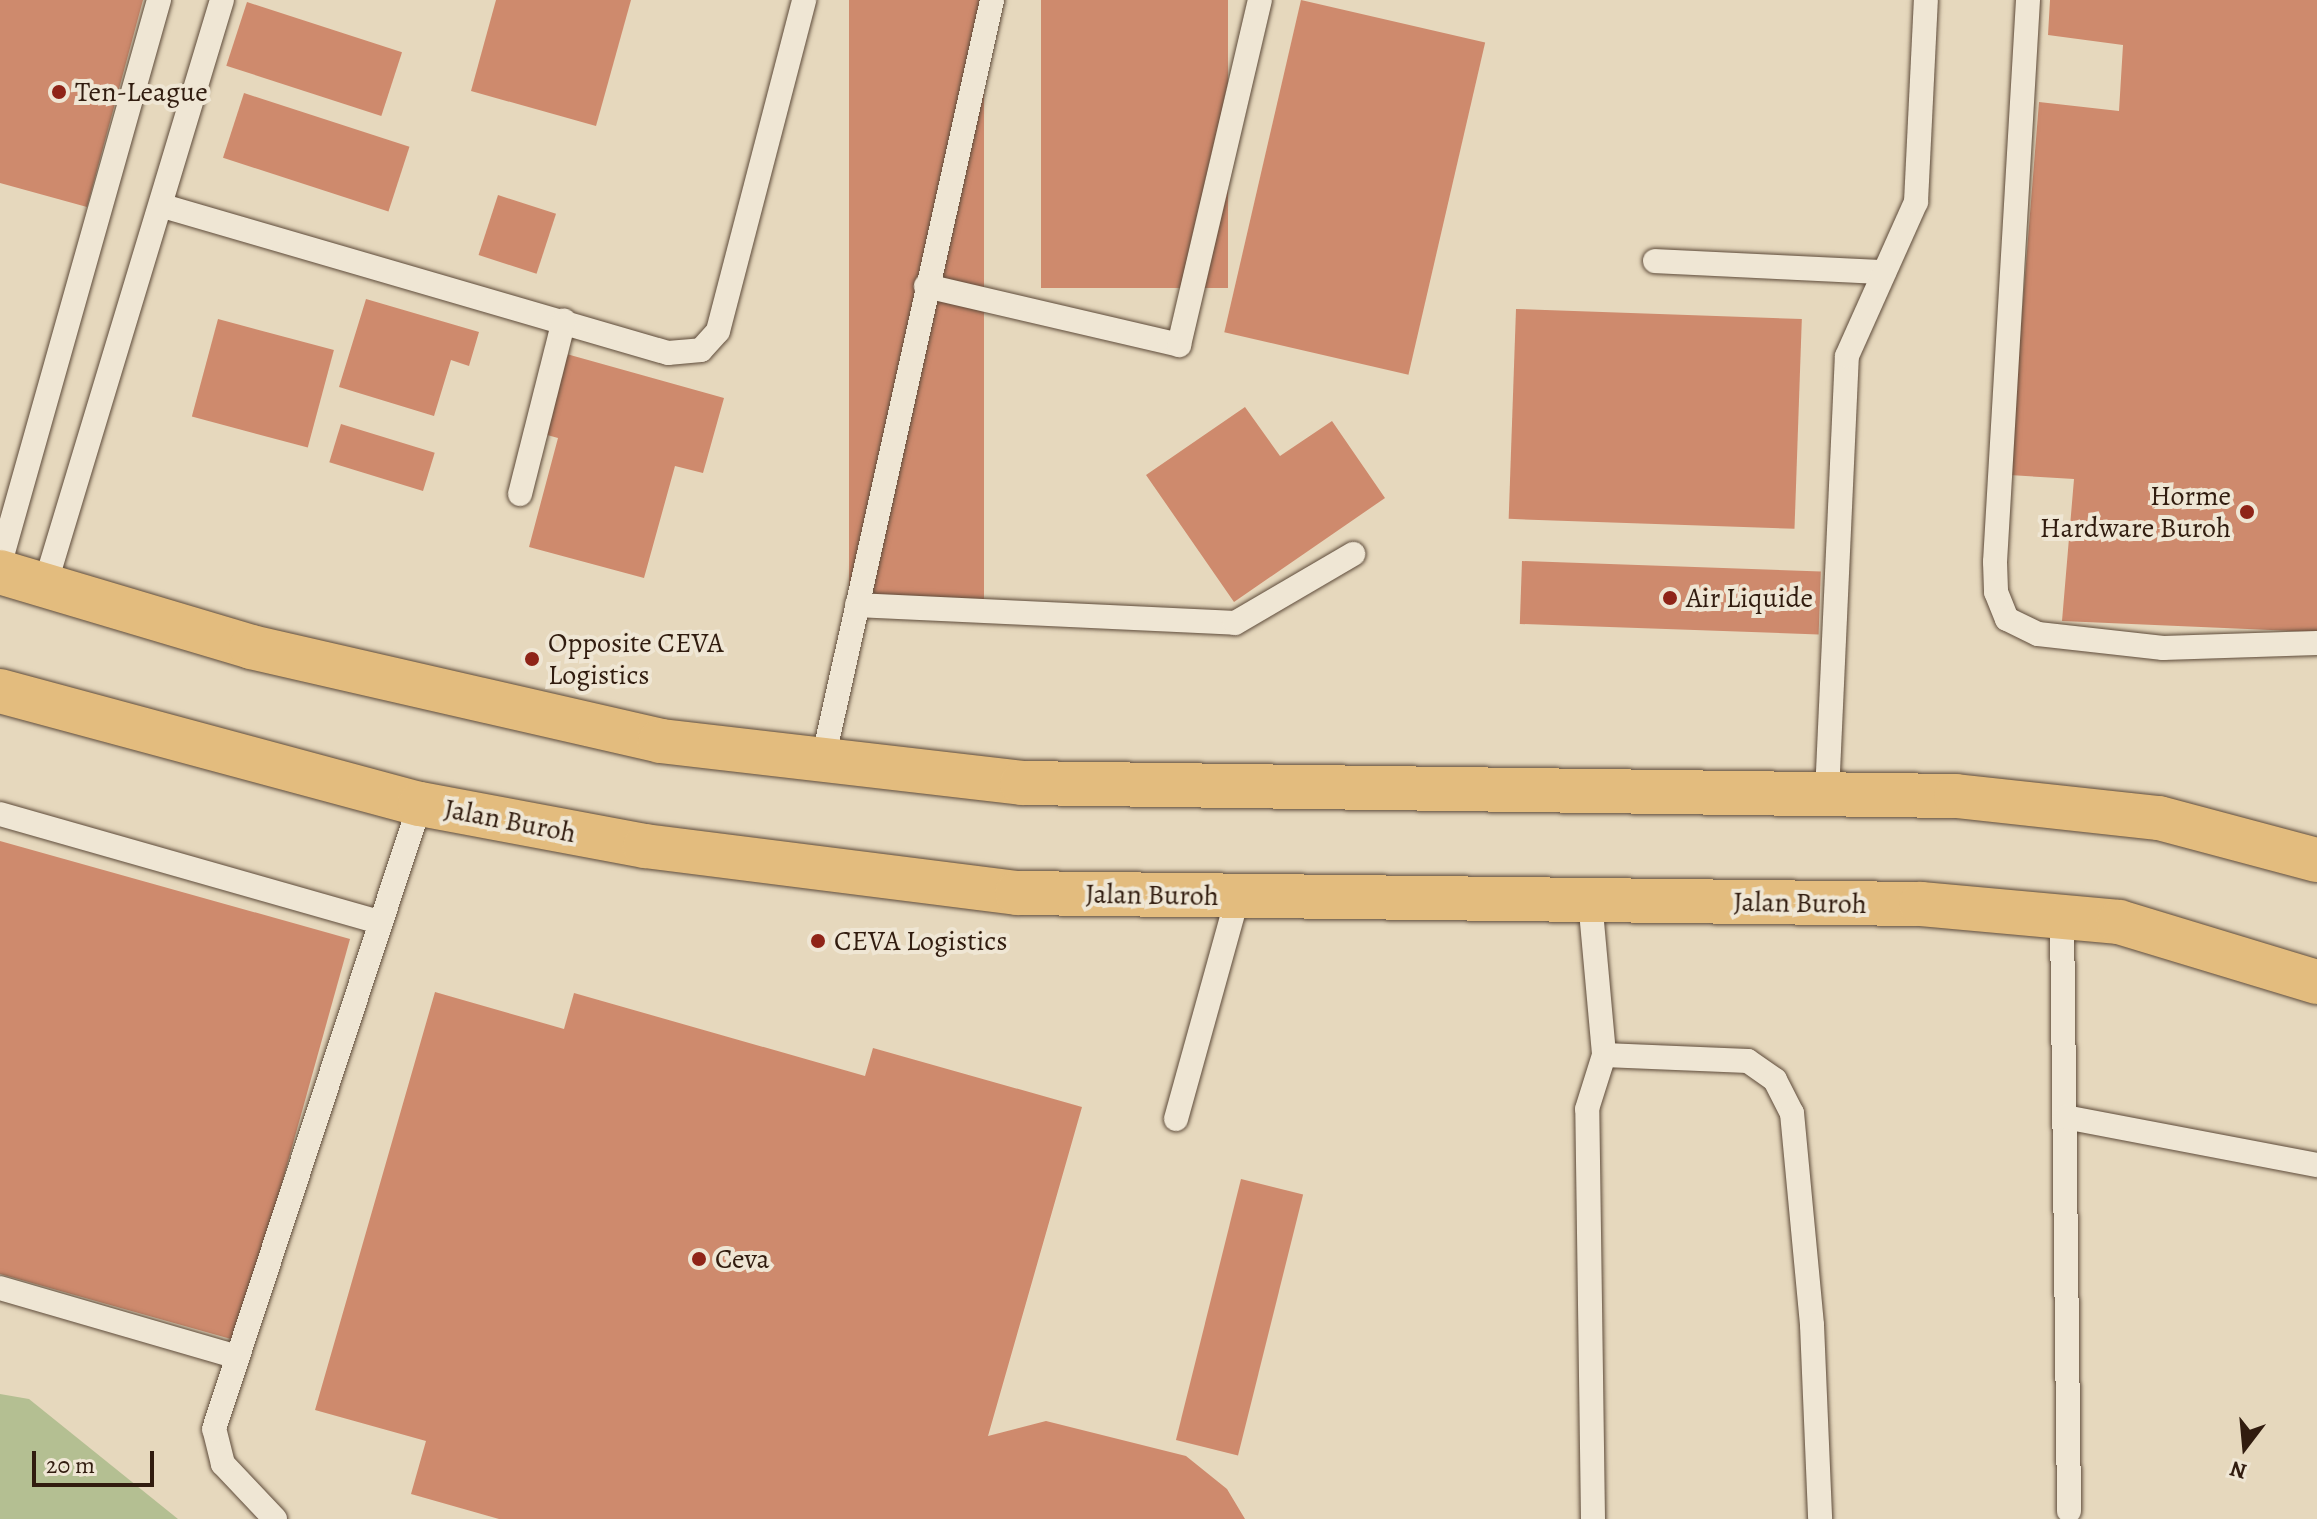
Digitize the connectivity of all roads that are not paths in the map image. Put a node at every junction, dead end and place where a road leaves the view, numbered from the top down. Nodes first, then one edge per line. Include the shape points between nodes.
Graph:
1 (159, 0) edge
2 (222, 0) edge
3 (804, 0) edge
4 (992, 0) edge
5 (1260, 0) edge
6 (1926, 0) edge
7 (2028, 0) edge
8 (163, 206) junction
9 (1655, 261) dead end
10 (1884, 272) junction
11 (926, 286) junction
12 (564, 320) junction
13 (520, 494) dead end
14 (1353, 554) dead end
15 (0, 563) edge
16 (0, 572) edge
17 (45, 585) junction
18 (857, 605) junction
19 (2317, 643) edge
20 (0, 691) edge
21 (823, 760) junction
22 (1827, 794) junction
23 (420, 804) junction
24 (0, 814) edge
25 (2317, 860) edge
26 (1238, 896) junction
27 (1590, 900) junction
28 (2062, 917) junction
29 (380, 922) junction
30 (2317, 982) edge
31 (1604, 1055) junction
32 (2065, 1117) junction
33 (1176, 1119) dead end
34 (2317, 1165) edge
35 (0, 1288) edge
36 (237, 1357) junction
37 (2069, 1511) dead end
38 (275, 1519) edge
39 (1593, 1519) edge
40 (1820, 1519) edge

1 - 15 lane
2 - 8 lane
3 - 12 lane via 718,331 701,350 668,353
4 - 11 lane
5 - 11 lane via 1179,345
6 - 10 lane via 1920,181
7 - 19 lane via 1995,562 1996,592 2007,619 2038,634 2163,648
8 - 12 lane
8 - 17 lane
9 - 10 lane
10 - 22 lane via 1847,356
11 - 18 lane
12 - 13 lane
14 - 18 lane via 1235,623
16 - 17 main road
17 - 21 main road via 251,647 660,741
18 - 21 lane
20 - 23 main road, Jalan Buroh
21 - 22 main road via 1022,783
22 - 25 main road via 1956,796 2159,818
23 - 26 main road, Jalan Buroh via 645,846 1017,893
23 - 29 lane
24 - 29 lane
26 - 27 main road, Jalan Buroh
26 - 33 lane
27 - 28 main road, Jalan Buroh via 1921,904
27 - 31 lane
28 - 30 main road, Jalan Buroh via 2119,922
28 - 32 lane
29 - 36 lane
31 - 39 lane via 1587,1109
31 - 40 lane via 1748,1061 1775,1080 1792,1113 1812,1325
32 - 34 lane
32 - 37 lane
35 - 36 lane
36 - 38 lane via 214,1446 223,1464

